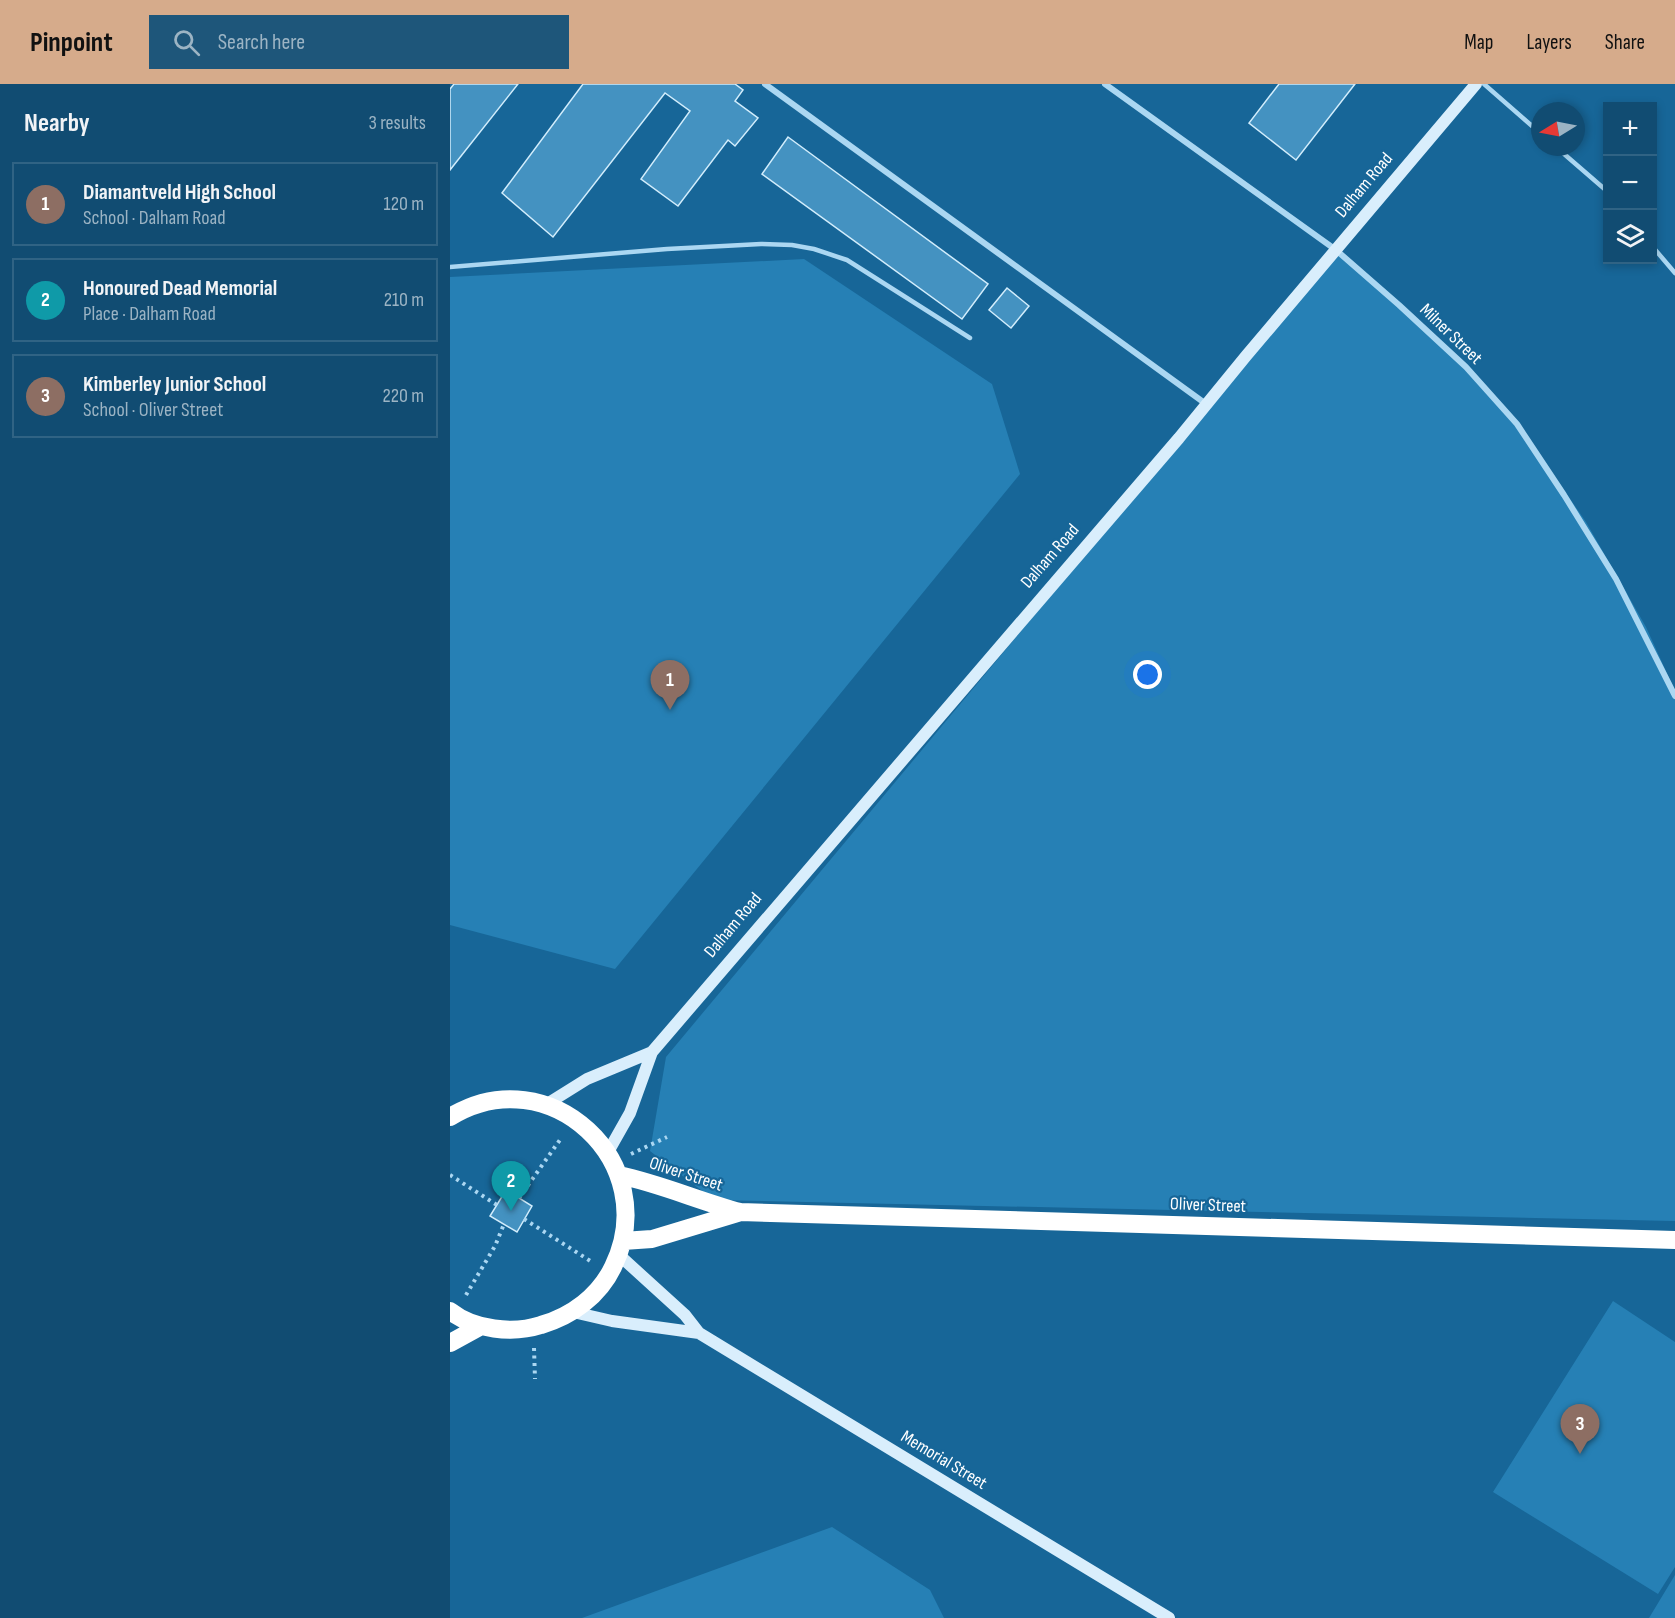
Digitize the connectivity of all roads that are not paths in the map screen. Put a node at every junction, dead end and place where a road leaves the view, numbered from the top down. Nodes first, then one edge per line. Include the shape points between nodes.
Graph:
1 (765, 84) edge
2 (1106, 84) edge
3 (1476, 84) edge
4 (1484, 84) edge
5 (1531, 125) edge
6 (1566, 156) edge
7 (1603, 188) edge
8 (1336, 250) junction
9 (1657, 251) edge
10 (450, 267) edge
11 (1675, 273) edge
12 (970, 338) dead end
13 (1206, 404) junction
14 (1675, 696) edge
15 (652, 1052) junction
16 (547, 1104) junction
17 (453, 1112) edge
18 (608, 1152) junction
19 (619, 1176) junction
20 (740, 1212) junction
21 (1675, 1240) edge
22 (621, 1248) junction
23 (450, 1311) edge
24 (573, 1312) junction
25 (481, 1326) junction
26 (699, 1333) junction
27 (450, 1343) edge
28 (1169, 1618) edge

1 - 13 street
2 - 8 street, Milner Street
3 - 8 street, Dalham Road
4 - 5 lane
6 - 7 lane
8 - 13 street, Dalham Road
8 - 14 street, Milner Street via 1466,367 1517,424 1616,579
9 - 11 lane
10 - 12 lane via 667,249 792,245 846,260
13 - 15 street, Dalham Road
15 - 16 street, Dalham Road via 587,1079
15 - 18 street, Dalham Road via 630,1113
16 - 17 highway via 502,1099
16 - 18 highway via 570,1115
18 - 19 highway
19 - 20 highway, Oliver Street via 652,1182
19 - 22 highway via 626,1208
20 - 21 highway, Oliver Street
20 - 22 highway, Oliver Street
22 - 24 highway via 608,1277
22 - 26 street, Memorial Street
23 - 25 highway
24 - 25 highway via 533,1328
24 - 26 street, Memorial Street
25 - 27 highway
26 - 28 street, Memorial Street

